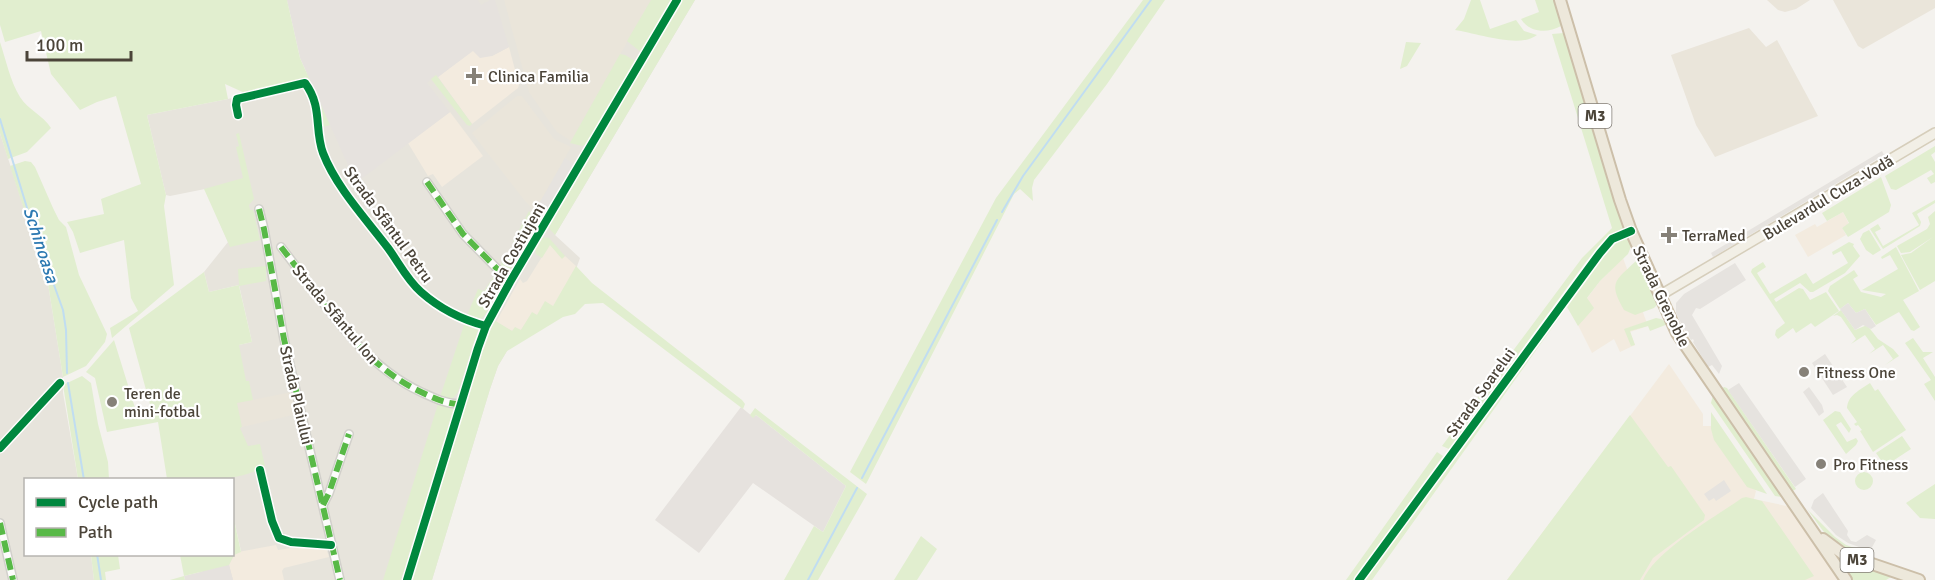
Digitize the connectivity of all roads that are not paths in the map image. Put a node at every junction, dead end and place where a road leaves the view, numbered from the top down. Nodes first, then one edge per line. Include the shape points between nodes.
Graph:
1 (678, 0) edge
2 (1560, 0) edge
3 (238, 115) dead end
4 (1935, 133) edge
5 (427, 182) dead end
6 (259, 209) dead end
7 (1631, 231) junction
8 (282, 247) dead end
9 (510, 282) junction
10 (1659, 296) junction
11 (486, 326) junction
12 (60, 383) dead end
13 (460, 404) junction
14 (349, 434) dead end
15 (0, 447) edge
16 (260, 471) dead end
17 (323, 504) junction
18 (0, 523) edge
19 (1812, 528) junction
20 (331, 545) junction
21 (1909, 579) edge
22 (13, 580) edge
23 (340, 580) edge
24 (407, 580) edge
25 (1359, 580) edge
26 (1846, 580) edge

1 - 9 street, Strada Costiujeni
2 - 7 highway, Strada Grenoble / M3
3 - 11 street, Strada Sfântul Petru via 237,99 305,83 316,106 321,145 329,166 405,274 435,302 468,321
4 - 10 main road, Bulevardul Cuza-Vodă
5 - 9 street via 463,234
6 - 17 street, Strada Plaiului via 284,339
7 - 10 highway, Strada Grenoble / M3
7 - 25 street, Strada Soarelui via 1612,239 1600,253
8 - 13 street, Strada Sfântul Ion via 374,362 406,385 444,402
9 - 11 street, Strada Costiujeni
10 - 19 highway, Strada Grenoble / M3 via 1701,371
11 - 13 street, Strada Costiujeni
12 - 15 street
13 - 24 street, Strada Costiujeni
14 - 17 street
16 - 20 street via 279,538
17 - 20 street, Strada Plaiului
18 - 22 street
19 - 21 highway, Strada Grenoble / M3 via 1843,554
19 - 26 highway, Strada Grenoble / M3
20 - 23 street, Strada Plaiului

